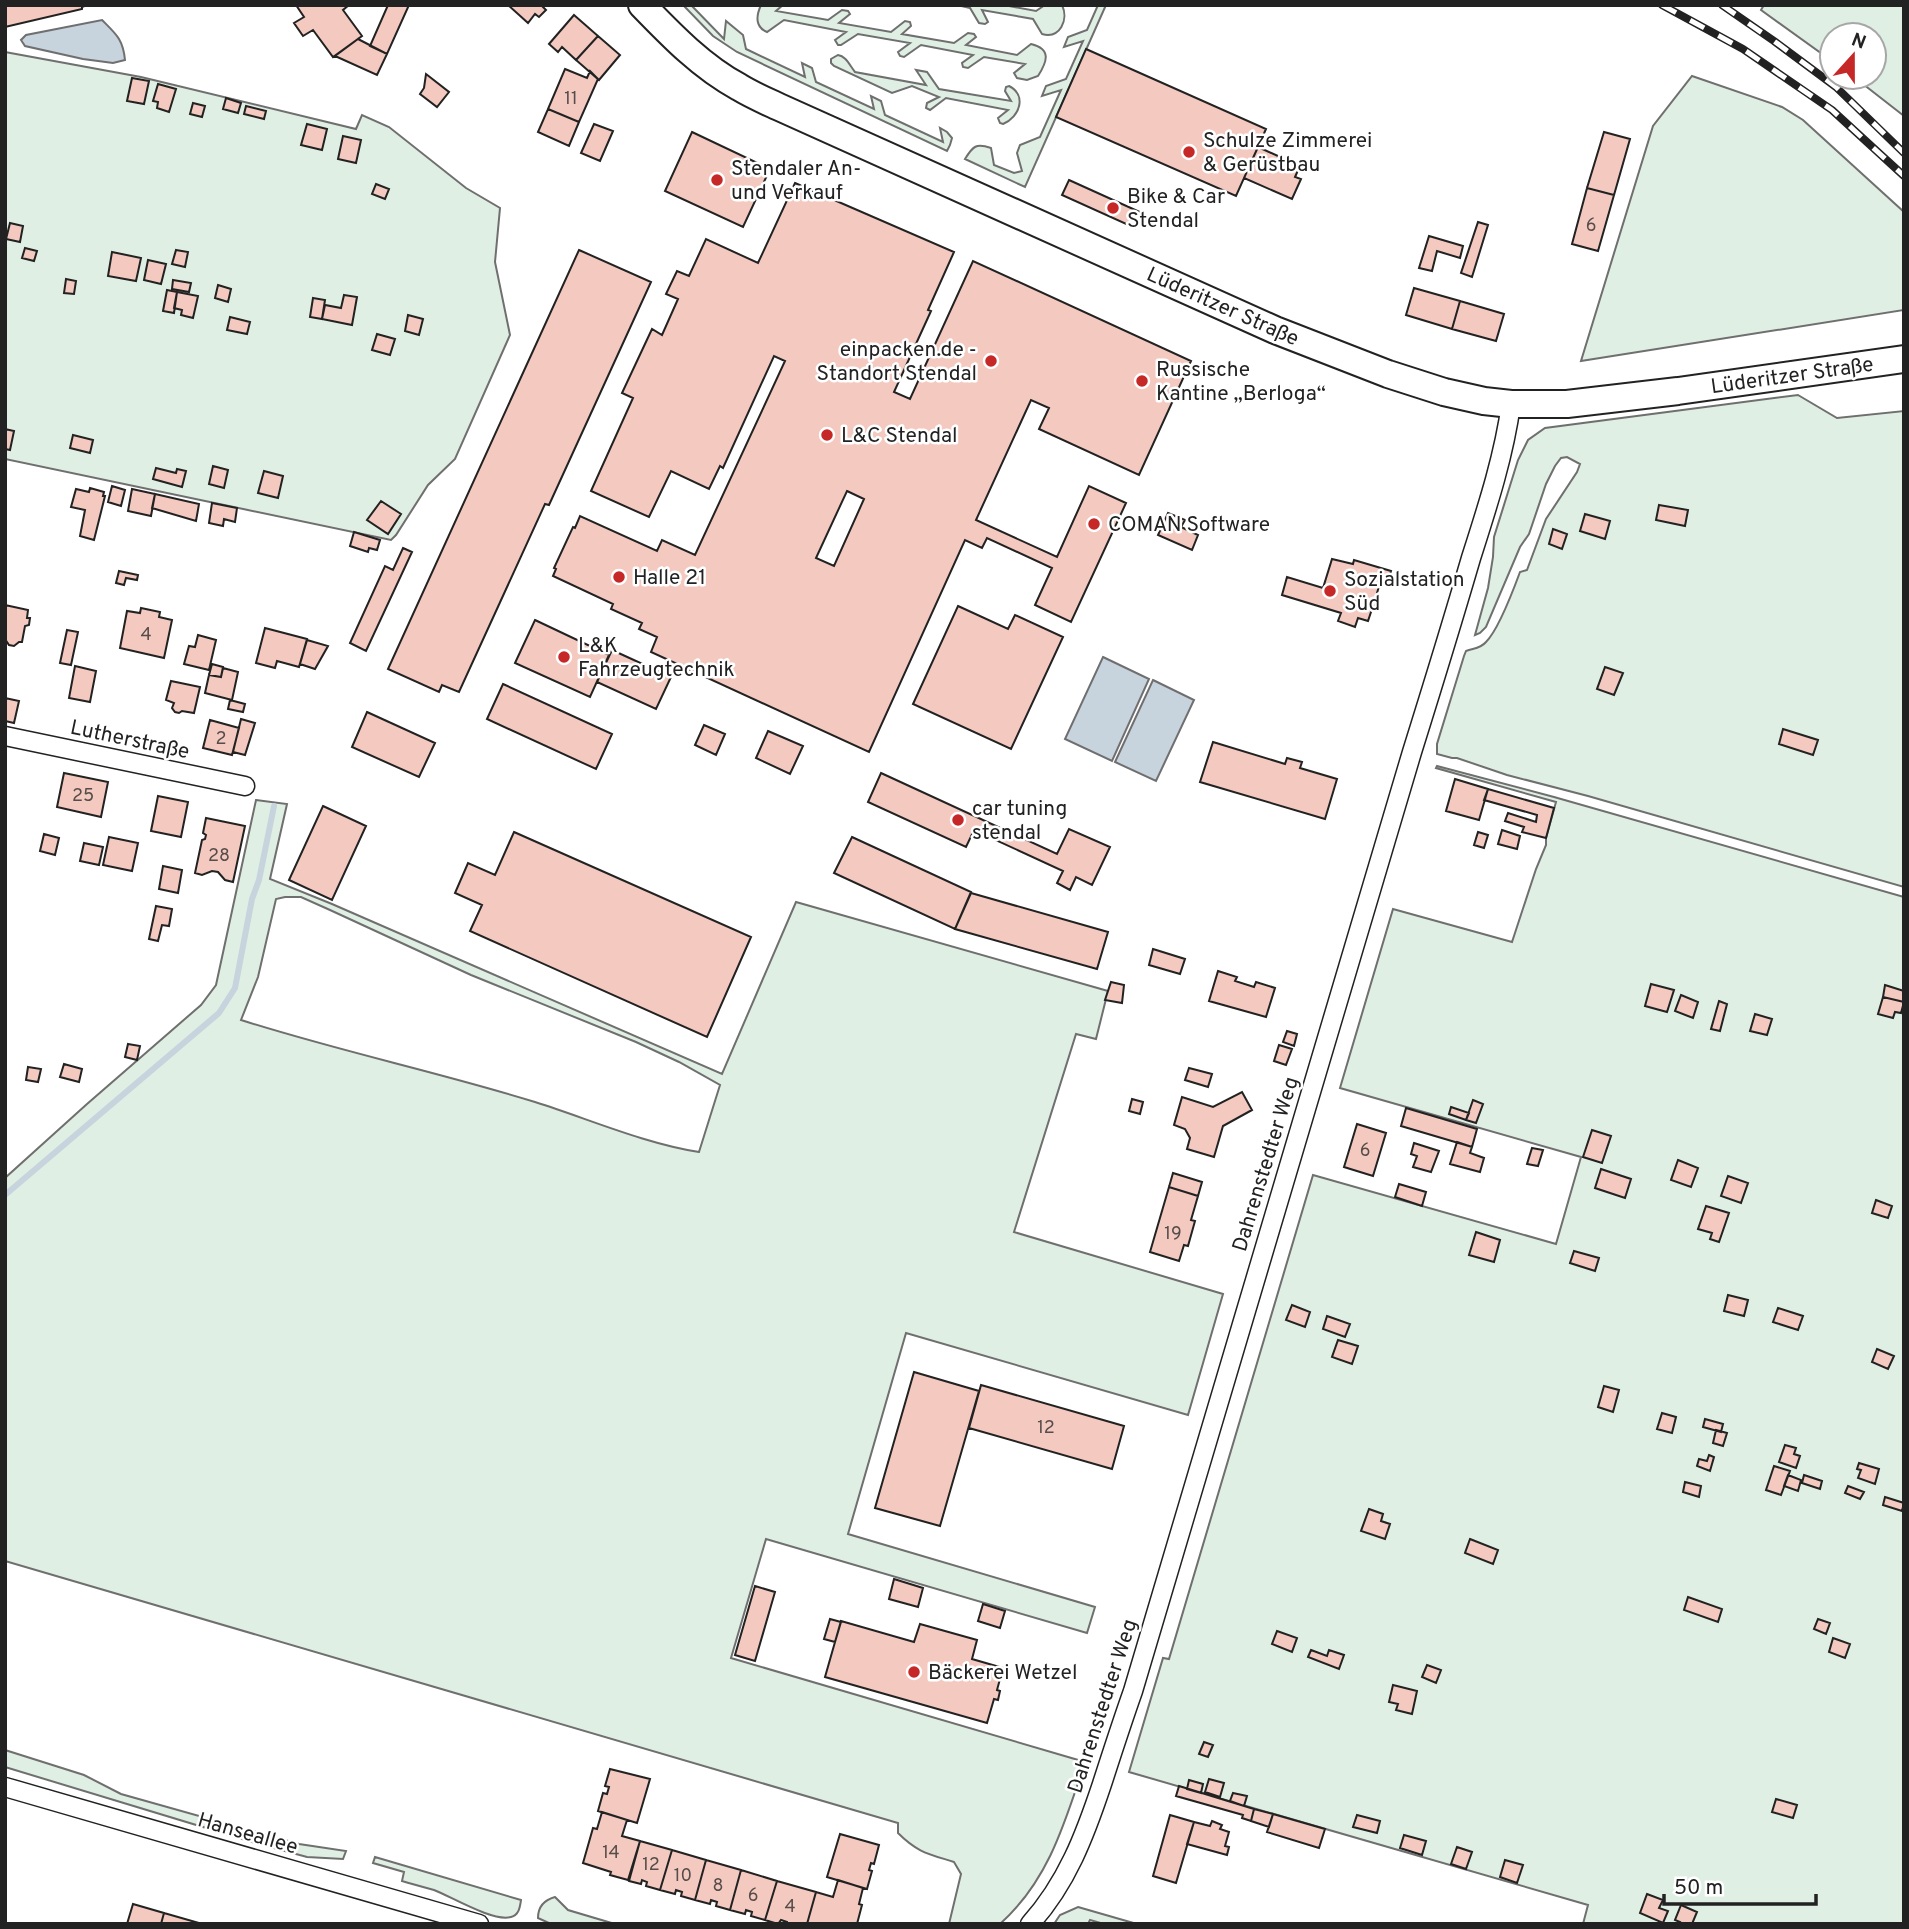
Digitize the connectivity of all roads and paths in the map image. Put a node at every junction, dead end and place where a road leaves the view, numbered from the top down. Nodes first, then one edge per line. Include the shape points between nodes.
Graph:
1 (642, 5) edge
2 (1904, 359) edge
3 (1511, 404) junction
4 (5, 736) edge
5 (245, 786) dead end
6 (5, 1787) edge
7 (479, 1924) edge
8 (1030, 1924) edge

1 - 3 main road, Lüderitzer Straße via 714,71 779,107 1329,352 1444,392
2 - 3 main road, Lüderitzer Straße via 1617,399
3 - 8 street, Dahrenstedter Weg via 1488,504 1133,1690 1072,1864
4 - 5 street, Lutherstraße
6 - 7 street, Hanseallee

